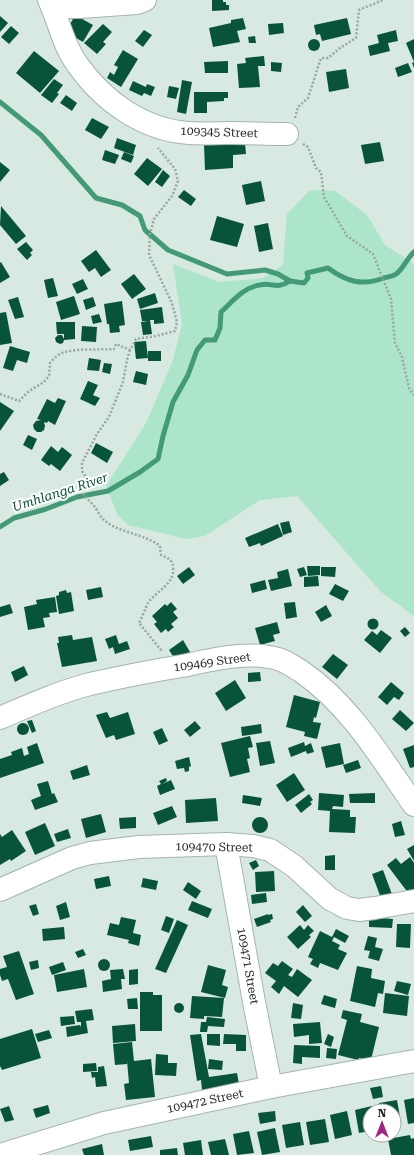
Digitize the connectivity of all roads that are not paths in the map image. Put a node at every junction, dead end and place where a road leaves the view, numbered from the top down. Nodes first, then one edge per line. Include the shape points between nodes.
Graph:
1 (145, 0) edge
2 (50, 3) edge
3 (286, 134) road end
4 (0, 718) edge
5 (414, 805) edge
6 (226, 844) junction
7 (0, 890) edge
8 (414, 901) edge
9 (414, 1061) edge
10 (271, 1087) junction
11 (0, 1155) edge

1 - 2 street via 130,4 80,7
2 - 3 street, 109345 Street via 62,36 76,63 112,102 127,113 163,128 189,133
4 - 5 street, 109469 Street via 74,688 216,659 266,656 279,659 315,681 342,706
6 - 7 street, 109470 Street via 139,847 90,853 66,860
6 - 8 street, 109470 Street via 270,850 294,866 330,899 347,908 359,910
6 - 10 street, 109471 Street
9 - 10 street, 109472 Street
10 - 11 street, 109472 Street via 104,1123

